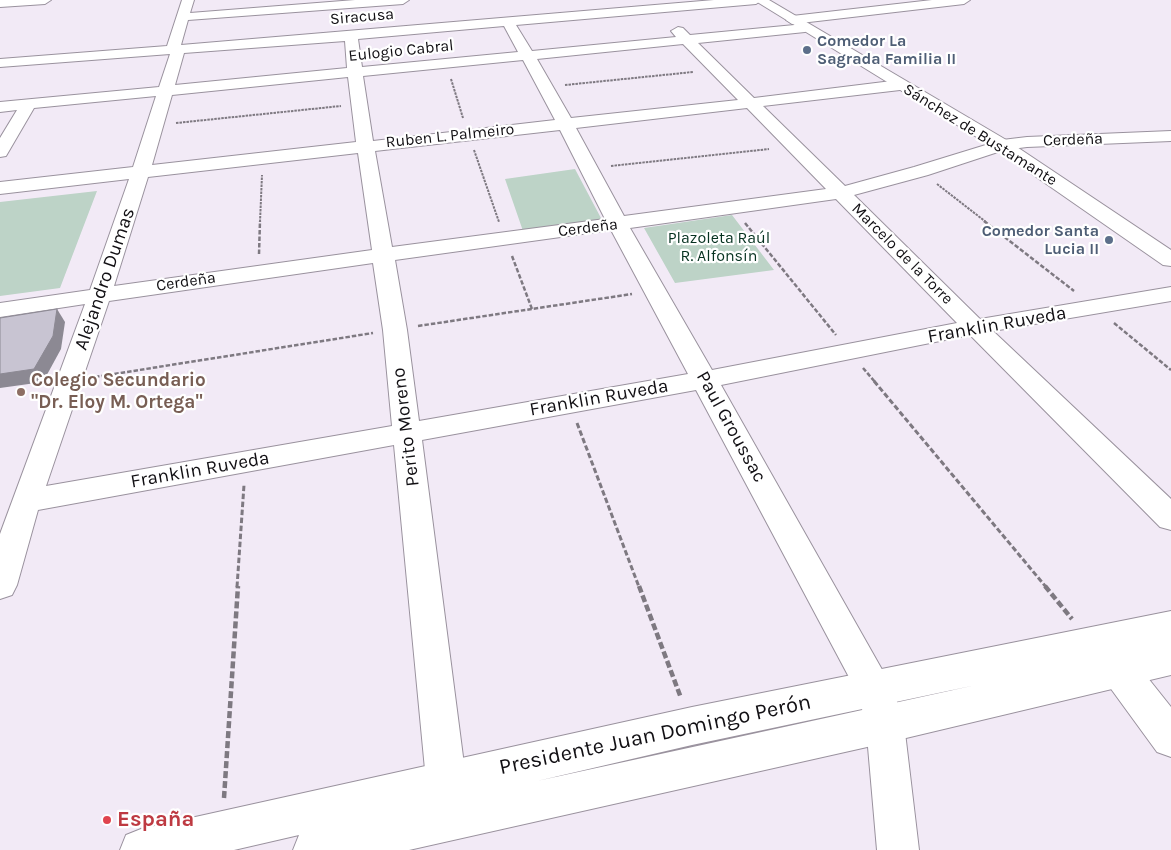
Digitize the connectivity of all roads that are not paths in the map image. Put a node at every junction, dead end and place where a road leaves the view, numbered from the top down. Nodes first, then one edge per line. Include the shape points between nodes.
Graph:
1 (45, 0) edge
2 (188, 0) edge
3 (403, 0) edge
4 (758, 0) edge
5 (964, 0) edge
6 (935, 2) edge
7 (0, 3) edge
8 (337, 3) edge
9 (656, 9) junction
10 (183, 17) junction
11 (792, 20) junction
12 (508, 22) junction
13 (805, 28) junction
14 (346, 36) junction
15 (687, 40) junction
16 (175, 49) junction
17 (528, 55) junction
18 (0, 63) edge
19 (355, 73) junction
20 (900, 84) junction
21 (166, 91) junction
22 (752, 103) junction
23 (29, 104) junction
24 (0, 107) edge
25 (566, 124) junction
26 (1171, 136) edge
27 (1002, 145) junction
28 (367, 146) junction
29 (0, 152) edge
30 (141, 171) junction
31 (0, 188) edge
32 (841, 193) junction
33 (618, 224) junction
34 (382, 255) junction
35 (1171, 260) edge
36 (1171, 294) edge
37 (100, 295) junction
38 (0, 310) edge
39 (975, 328) junction
40 (705, 380) junction
41 (407, 432) junction
42 (26, 501) junction
43 (1171, 518) edge
44 (0, 585) edge
45 (1171, 627) edge
46 (1106, 657) junction
47 (1171, 658) edge
48 (880, 707) junction
49 (1171, 738) edge
50 (446, 780) junction
51 (445, 821) junction
52 (141, 850) edge
53 (314, 850) edge
54 (898, 850) edge

1 - 7 street
2 - 10 street, Alejandro Dumas
3 - 8 street
4 - 9 street, Siracusa
4 - 11 street, Sánchez de Bustamante
5 - 6 street
6 - 11 street
8 - 10 street
8 - 14 street, Perito Moreno
9 - 12 street, Siracusa via 592,10
9 - 15 street, Marcelo de la Torre
10 - 16 street, Alejandro Dumas
11 - 13 street, Sánchez de Bustamante
12 - 14 street, Siracusa
12 - 17 street, Paul Groussac
13 - 15 street, Eulogio Cabral
13 - 20 street, Sánchez de Bustamante
14 - 16 street, Siracusa
14 - 19 street, Perito Moreno
15 - 17 street, Eulogio Cabral
15 - 22 street, Marcelo de la Torre
16 - 18 street, Siracusa
16 - 21 street, Alejandro Dumas via 177,54
17 - 19 street, Eulogio Cabral
17 - 25 street, Paul Groussac
19 - 21 street, Eulogio Cabral
19 - 28 street, Perito Moreno
20 - 22 street, Ruben L. Palmeiro
20 - 27 street, Sánchez de Bustamante
21 - 23 street, Eulogio Cabral
21 - 30 street, Alejandro Dumas
22 - 25 street, Ruben L. Palmeiro
22 - 32 street, Marcelo de la Torre
23 - 24 street, Eulogio Cabral
23 - 29 street
25 - 28 street, Ruben L. Palmeiro
25 - 33 street, Paul Groussac
26 - 27 street, Cerdeña
27 - 32 street, Cerdeña
27 - 35 street, Sánchez de Bustamante
28 - 30 street, Ruben L. Palmeiro
28 - 34 street, Perito Moreno
30 - 31 street, Ruben L. Palmeiro
30 - 37 street, Alejandro Dumas
32 - 33 street, Cerdeña
32 - 39 street, Marcelo de la Torre
33 - 34 street, Cerdeña
33 - 40 street, Paul Groussac
34 - 37 street, Cerdeña
34 - 41 street, Perito Moreno
36 - 39 street, Franklin Ruveda
37 - 38 street, Cerdeña
37 - 42 street, Alejandro Dumas
39 - 40 street, Franklin Ruveda
39 - 43 street, Marcelo de la Torre
40 - 41 street, Franklin Ruveda
40 - 48 street, Paul Groussac
41 - 42 street, Franklin Ruveda
41 - 50 street, Perito Moreno
42 - 44 street, Alejandro Dumas
45 - 46 street, Presidente Juan Domingo Perón
46 - 47 street, Presidente Juan Domingo Perón
46 - 48 street, Presidente Juan Domingo Perón
46 - 49 street
48 - 50 street, Presidente Juan Domingo Perón via 692,726
48 - 51 street, Presidente Juan Domingo Perón
48 - 54 street, Paul Groussac
50 - 51 street, Perito Moreno
50 - 52 street, Presidente Juan Domingo Perón
51 - 53 street, Presidente Juan Domingo Perón

